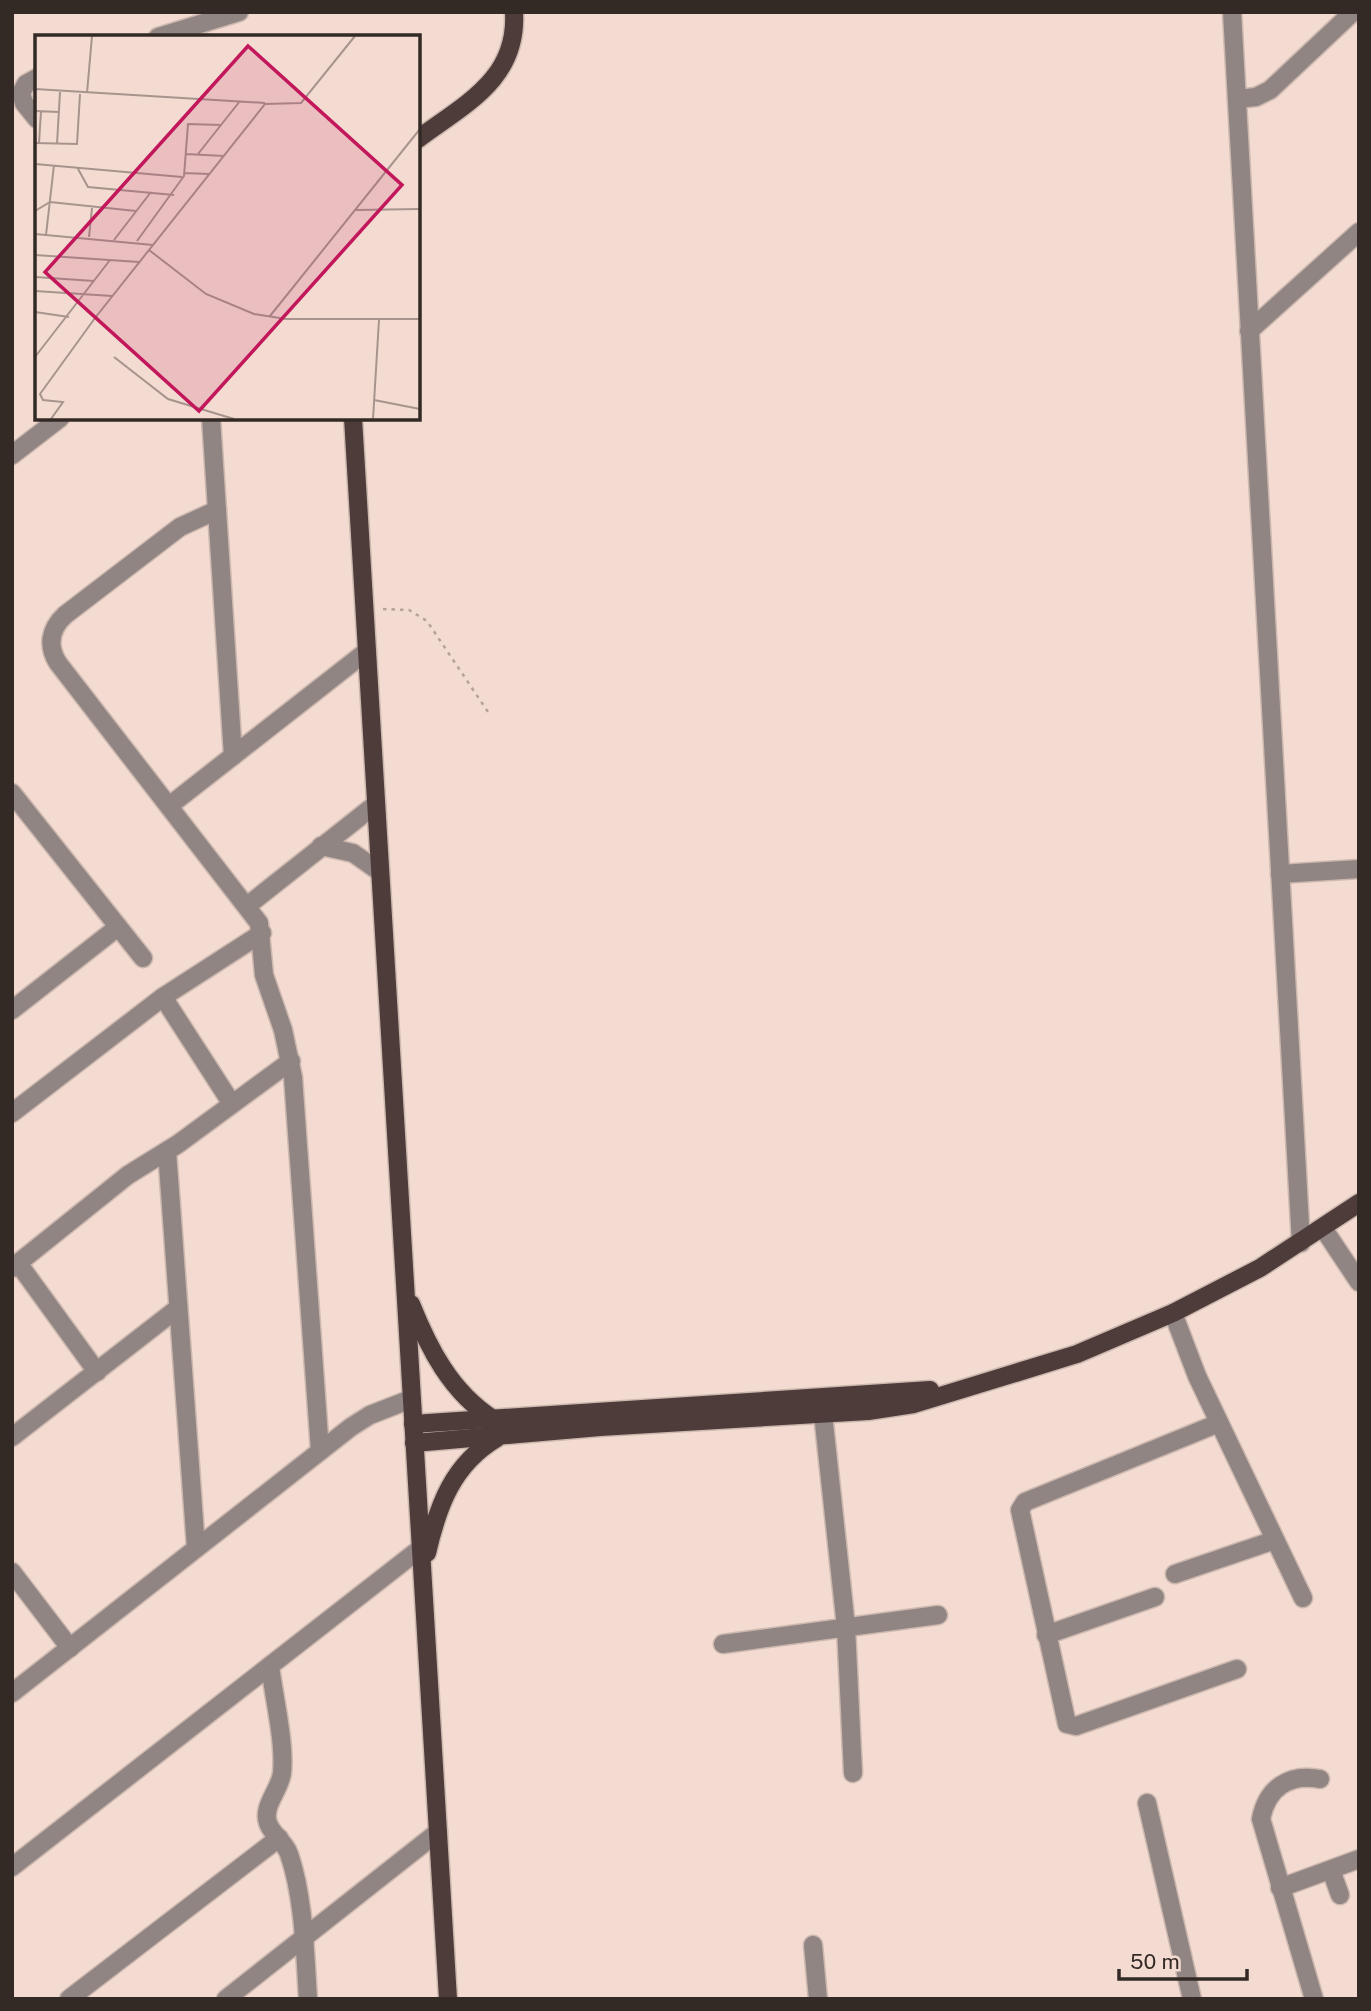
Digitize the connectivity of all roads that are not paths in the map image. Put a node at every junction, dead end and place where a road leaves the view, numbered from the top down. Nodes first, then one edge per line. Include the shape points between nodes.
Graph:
1 (239, 12) edge
2 (514, 12) edge
3 (1232, 12) edge
4 (1353, 12) edge
5 (164, 35) edge
6 (35, 79) edge
7 (1237, 99) junction
8 (35, 117) edge
9 (420, 137) edge
10 (1359, 232) edge
11 (1250, 331) junction
12 (57, 420) edge
13 (211, 420) edge
14 (353, 420) edge
15 (12, 455) edge
16 (217, 510) junction
17 (367, 651) junction
18 (233, 756) junction
19 (13, 796) edge
20 (376, 804) junction
21 (169, 806) junction
22 (321, 846) junction
23 (1359, 869) edge
24 (380, 872) junction
25 (1280, 874) junction
26 (247, 906) junction
27 (118, 927) junction
28 (262, 933) junction
29 (143, 958) dead end
30 (163, 997) junction
31 (12, 1010) edge
32 (291, 1061) junction
33 (232, 1104) junction
34 (12, 1113) edge
35 (167, 1151) junction
36 (1359, 1203) edge
37 (1322, 1228) junction
38 (1301, 1242) junction
39 (15, 1265) edge
40 (1359, 1282) edge
41 (405, 1288) junction
42 (178, 1308) junction
43 (1173, 1313) junction
44 (97, 1372) junction
45 (958, 1390) junction
46 (411, 1399) junction
47 (823, 1414) junction
48 (493, 1419) junction
49 (1219, 1423) junction
50 (413, 1424) junction
51 (499, 1436) junction
52 (12, 1437) edge
53 (414, 1443) junction
54 (320, 1451) junction
55 (1275, 1540) junction
56 (196, 1548) junction
57 (421, 1548) junction
58 (12, 1572) edge
59 (422, 1574) junction
60 (1175, 1574) dead end
61 (1155, 1597) dead end
62 (1303, 1598) dead end
63 (938, 1615) dead end
64 (846, 1627) junction
65 (1046, 1635) junction
66 (723, 1644) dead end
67 (70, 1648) junction
68 (270, 1666) junction
69 (1237, 1669) dead end
70 (12, 1693) edge
71 (853, 1773) dead end
72 (1320, 1779) dead end
73 (1147, 1803) dead end
74 (438, 1832) junction
75 (279, 1838) junction
76 (1359, 1859) edge
77 (12, 1867) edge
78 (1331, 1870) junction
79 (1280, 1888) junction
80 (1340, 1895) dead end
81 (304, 1937) junction
82 (813, 1945) dead end
83 (69, 1999) edge
84 (226, 1999) edge
85 (309, 1999) edge
86 (448, 1999) edge
87 (818, 1999) edge
88 (1192, 1999) edge
89 (1314, 1999) edge

1 - 5 street
2 - 9 main road via 512,45 499,73
3 - 7 street
4 - 7 street via 1270,90
6 - 8 street via 22,93
7 - 11 street
10 - 11 street
11 - 25 street
12 - 15 street
13 - 16 street
14 - 17 main road
16 - 18 street
16 - 21 street via 180,527 65,615 52,634 51,649 58,663
17 - 18 street
17 - 20 main road
18 - 21 street
19 - 27 street
20 - 22 street
20 - 24 main road
21 - 26 street
22 - 24 street via 353,853
22 - 26 street
23 - 25 street
24 - 41 main road
25 - 38 street
26 - 28 street
27 - 29 street
27 - 31 street
28 - 30 street
28 - 32 street via 264,975
30 - 33 street
30 - 34 street
32 - 33 street
32 - 54 street
33 - 35 street
35 - 39 street via 128,1175
35 - 42 street
36 - 37 main road
37 - 38 main road
37 - 40 street
38 - 43 main road
39 - 44 street
41 - 46 main road
41 - 48 main road via 443,1369 467,1399
42 - 44 street
42 - 56 street
43 - 45 main road via 1077,1354
43 - 49 street
44 - 52 street
45 - 47 main road via 891,1408
45 - 48 main road
46 - 50 main road
46 - 54 street via 369,1415
47 - 51 main road
47 - 64 street
48 - 50 main road
49 - 55 street
49 - 65 street via 1022,1504
50 - 53 main road
51 - 53 main road
51 - 59 main road via 464,1464 447,1489 435,1517
53 - 57 main road
54 - 56 street
55 - 60 street
55 - 62 street
56 - 67 street
57 - 59 main road
57 - 68 street
58 - 67 street
59 - 74 main road
61 - 65 street
63 - 64 street
64 - 66 street
64 - 71 street
65 - 69 street via 1064,1718 1072,1727
67 - 70 street
68 - 75 street via 283,1766 267,1813 268,1824
68 - 77 street
72 - 79 street via 1306,1777 1280,1784 1264,1805 1262,1833
73 - 88 street
74 - 81 street
74 - 86 main road
75 - 81 street via 292,1863
75 - 83 street
76 - 78 street
78 - 79 street
78 - 80 street
79 - 89 street
81 - 84 street
81 - 85 street
82 - 87 street

